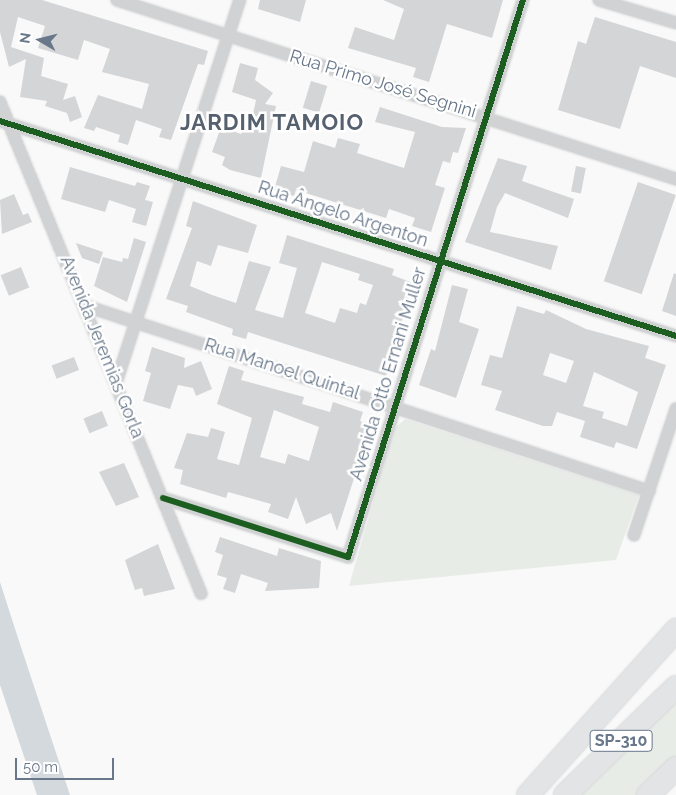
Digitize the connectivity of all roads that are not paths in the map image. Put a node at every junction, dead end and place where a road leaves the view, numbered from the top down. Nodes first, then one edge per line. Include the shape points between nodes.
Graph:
1 (117, 0) edge
2 (240, 0) edge
3 (523, 0) edge
4 (599, 0) edge
5 (676, 23) edge
6 (228, 36) junction
7 (0, 102) edge
8 (484, 116) junction
9 (4, 122) edge
10 (182, 179) junction
11 (676, 179) edge
12 (438, 260) junction
13 (86, 306) junction
14 (137, 323) junction
15 (676, 336) edge
16 (118, 380) junction
17 (394, 404) junction
18 (676, 409) edge
19 (649, 491) junction
20 (163, 498) junction
21 (634, 535) dead end
22 (201, 593) dead end
23 (676, 630) edge
24 (676, 686) edge
25 (676, 768) edge
26 (528, 795) edge
27 (565, 795) edge
28 (648, 795) edge

1 - 6 street, Rua Primo José Segnini
2 - 6 street
3 - 8 street, Avenida Otto Ernani Muller
4 - 5 street
6 - 8 street, Rua Primo José Segnini
6 - 10 street
7 - 9 street, Avenida Jeremias Gorla
8 - 11 street, Rua Primo José Segnini
8 - 12 street, Avenida Otto Ernani Muller
9 - 10 street, Rua Ângelo Argenton
9 - 13 street, Avenida Jeremias Gorla
10 - 12 street, Rua Ângelo Argenton
10 - 14 street
12 - 15 street, Rua Ângelo Argenton
12 - 17 street, Avenida Otto Ernani Muller
13 - 14 street, Rua Manoel Quintal
13 - 16 street, Avenida Jeremias Gorla
14 - 16 street
14 - 17 street, Rua Manoel Quintal
16 - 20 street, Avenida Jeremias Gorla
17 - 19 street, Rua Manoel Quintal
17 - 20 street, Avenida Otto Ernani Muller via 348,557
18 - 19 street
19 - 21 street
20 - 22 street, Avenida Jeremias Gorla
23 - 26 highway
24 - 27 highway, SP-310
25 - 28 highway, SP-310

